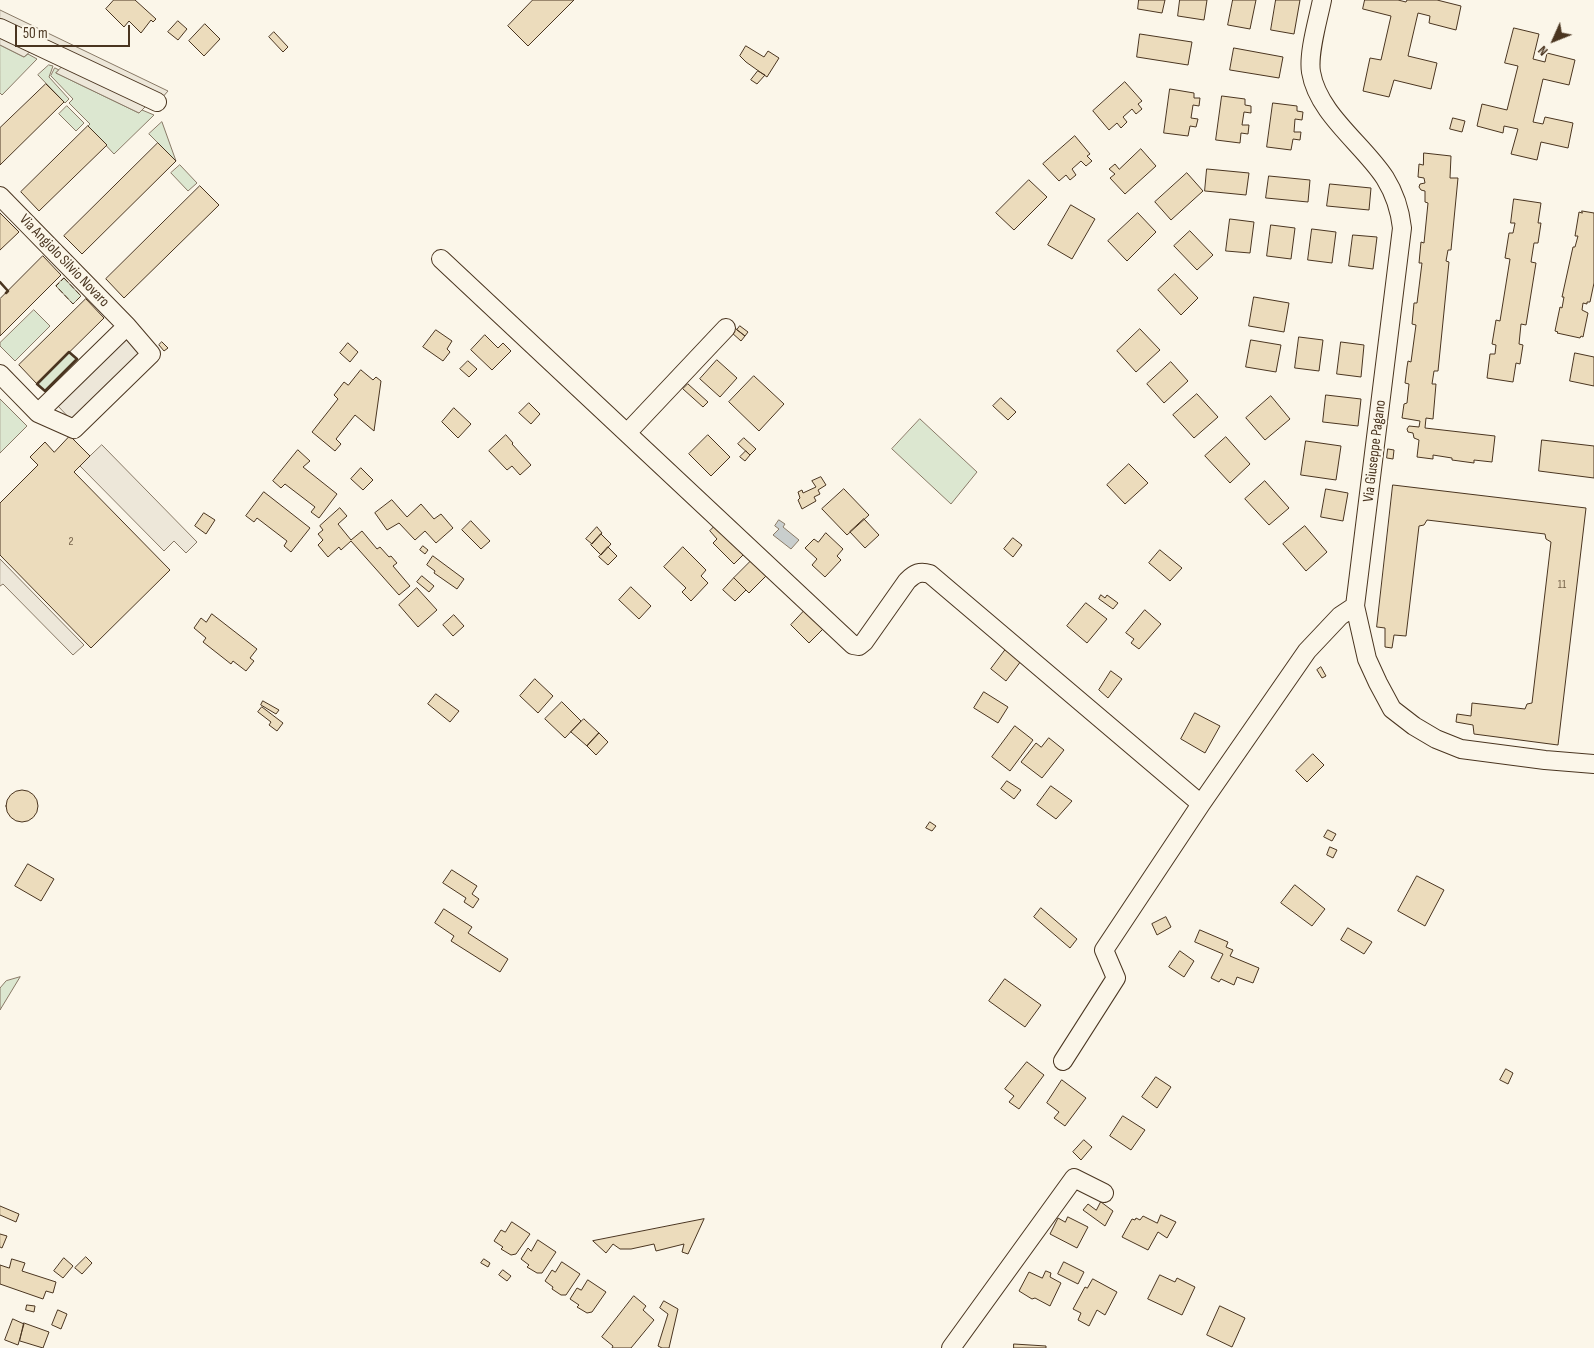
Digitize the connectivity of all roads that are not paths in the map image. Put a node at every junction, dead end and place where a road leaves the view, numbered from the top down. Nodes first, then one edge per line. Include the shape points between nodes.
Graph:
1 (1322, 0) edge
2 (0, 28) edge
3 (157, 102) dead end
4 (0, 196) edge
5 (441, 259) dead end
6 (128, 326) junction
7 (726, 328) dead end
8 (0, 374) edge
9 (38, 413) junction
10 (627, 433) junction
11 (1355, 606) junction
12 (1594, 764) edge
13 (1201, 804) junction
14 (1063, 1061) dead end
15 (1104, 1193) dead end
16 (951, 1348) edge

1 - 11 street, Via Giuseppe Pagano via 1311,59 1314,81 1325,104 1384,177 1394,194 1402,228
2 - 3 street
4 - 6 street, Via Angiolo Silvio Novaro
5 - 10 street
6 - 9 street
6 - 9 street, Via Angiolo Silvio Novaro via 151,354 74,429
7 - 10 street
8 - 9 street
10 - 13 street via 853,645 859,646 864,642 914,574 922,571 930,574
11 - 12 street, Via Giuseppe Pagano via 1367,659 1378,683 1392,710 1414,726 1461,749
11 - 13 street via 1340,616 1307,651
13 - 14 street via 1104,950 1116,978
15 - 16 street via 1074,1178

